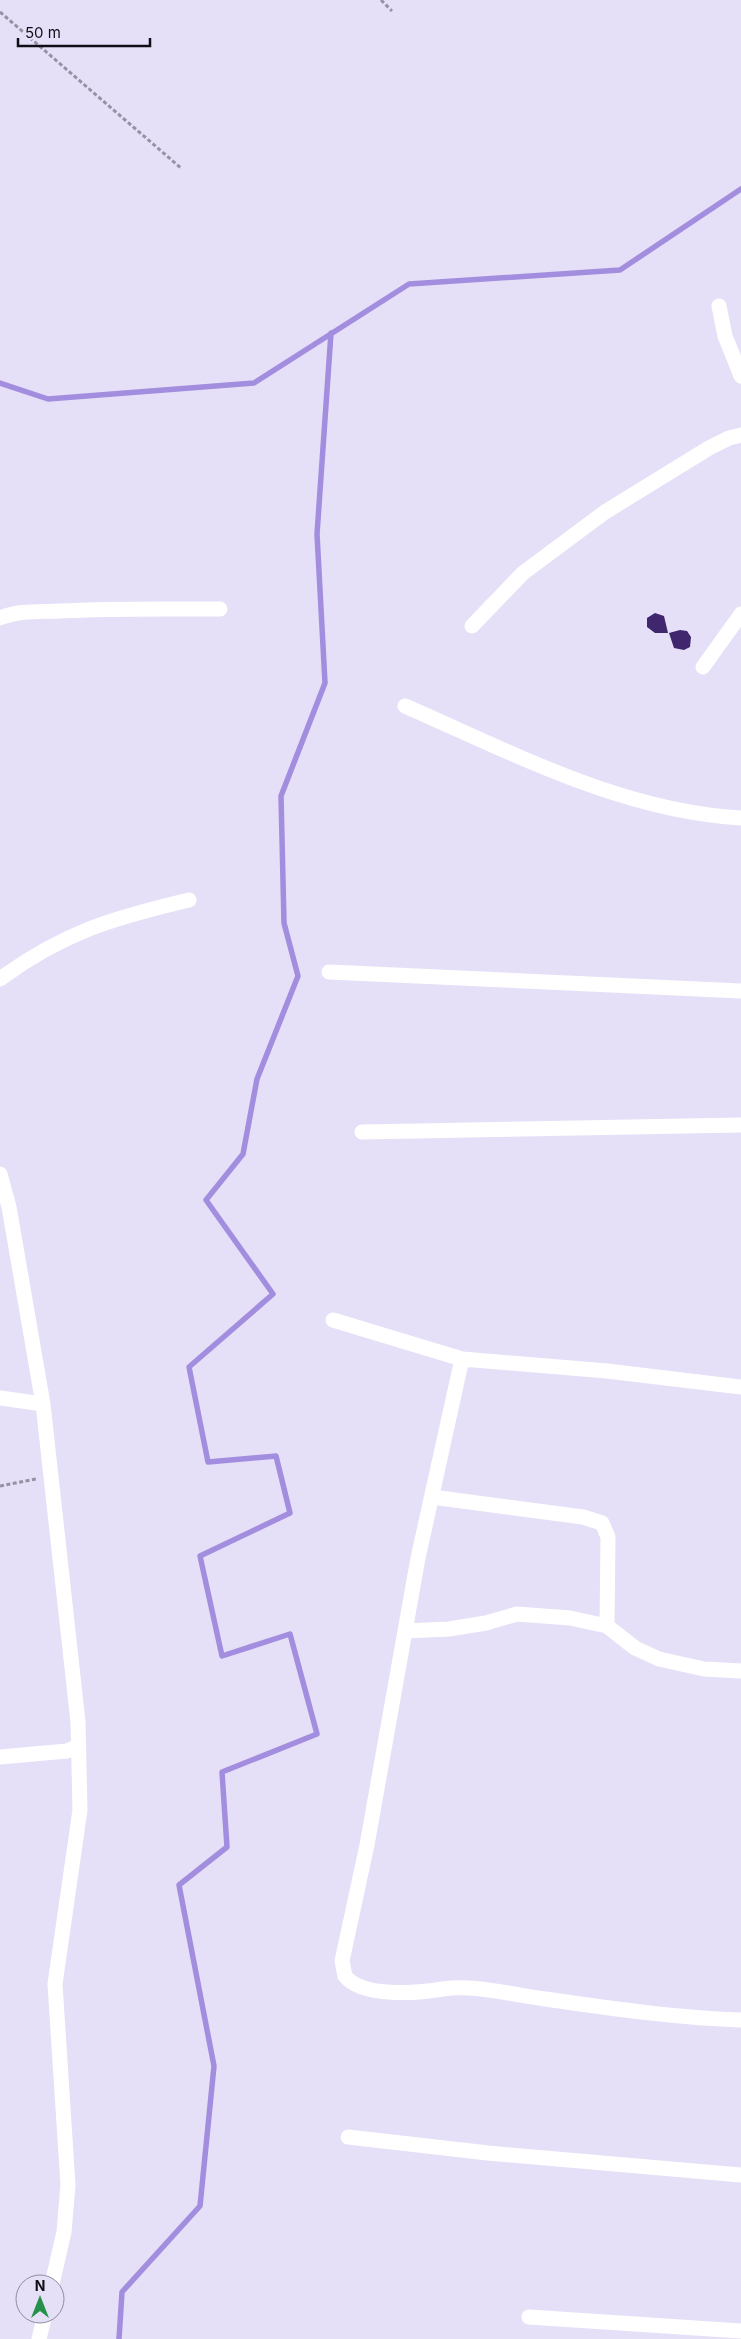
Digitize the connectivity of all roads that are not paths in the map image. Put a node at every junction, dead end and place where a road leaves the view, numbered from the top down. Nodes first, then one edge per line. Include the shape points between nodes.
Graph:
1 (719, 306) dead end
2 (741, 376) edge
3 (741, 435) edge
4 (220, 609) dead end
5 (741, 614) edge
6 (0, 618) edge
7 (472, 626) dead end
8 (703, 667) dead end
9 (405, 706) dead end
10 (741, 818) edge
11 (189, 900) dead end
12 (328, 972) dead end
13 (0, 979) edge
14 (741, 991) edge
15 (741, 1125) edge
16 (362, 1132) dead end
17 (0, 1174) edge
18 (333, 1320) dead end
19 (462, 1359) junction
20 (741, 1387) edge
21 (0, 1398) edge
22 (43, 1404) junction
23 (432, 1497) junction
24 (607, 1626) junction
25 (404, 1632) junction
26 (741, 1671) edge
27 (78, 1746) junction
28 (0, 1757) edge
29 (741, 2020) edge
30 (348, 2138) dead end
31 (741, 2175) edge
32 (54, 2274) edge
33 (528, 2317) dead end
34 (43, 2324) edge
35 (741, 2331) edge
36 (39, 2339) edge

1 - 2 street via 725,336
3 - 7 street via 709,448 605,512 523,573
4 - 6 street via 116,608 32,612
5 - 8 street
9 - 10 street via 589,784 674,810
11 - 13 street via 98,924 31,956
12 - 14 street
15 - 16 street
17 - 22 street via 9,1207
18 - 19 street
19 - 20 street via 607,1371
19 - 23 street
21 - 22 street
22 - 27 street
23 - 24 street via 583,1517 602,1523 608,1537
23 - 25 street
24 - 25 street via 532,1614 510,1616 486,1624
24 - 26 street via 635,1648 659,1659 704,1669
25 - 29 street via 367,1845 342,1961 347,1979 388,1992 423,1993 467,1988 685,2018
27 - 28 street via 68,1751
27 - 32 street via 80,1810 55,1984 68,2185 64,2232
30 - 31 street
33 - 35 street
34 - 36 street

